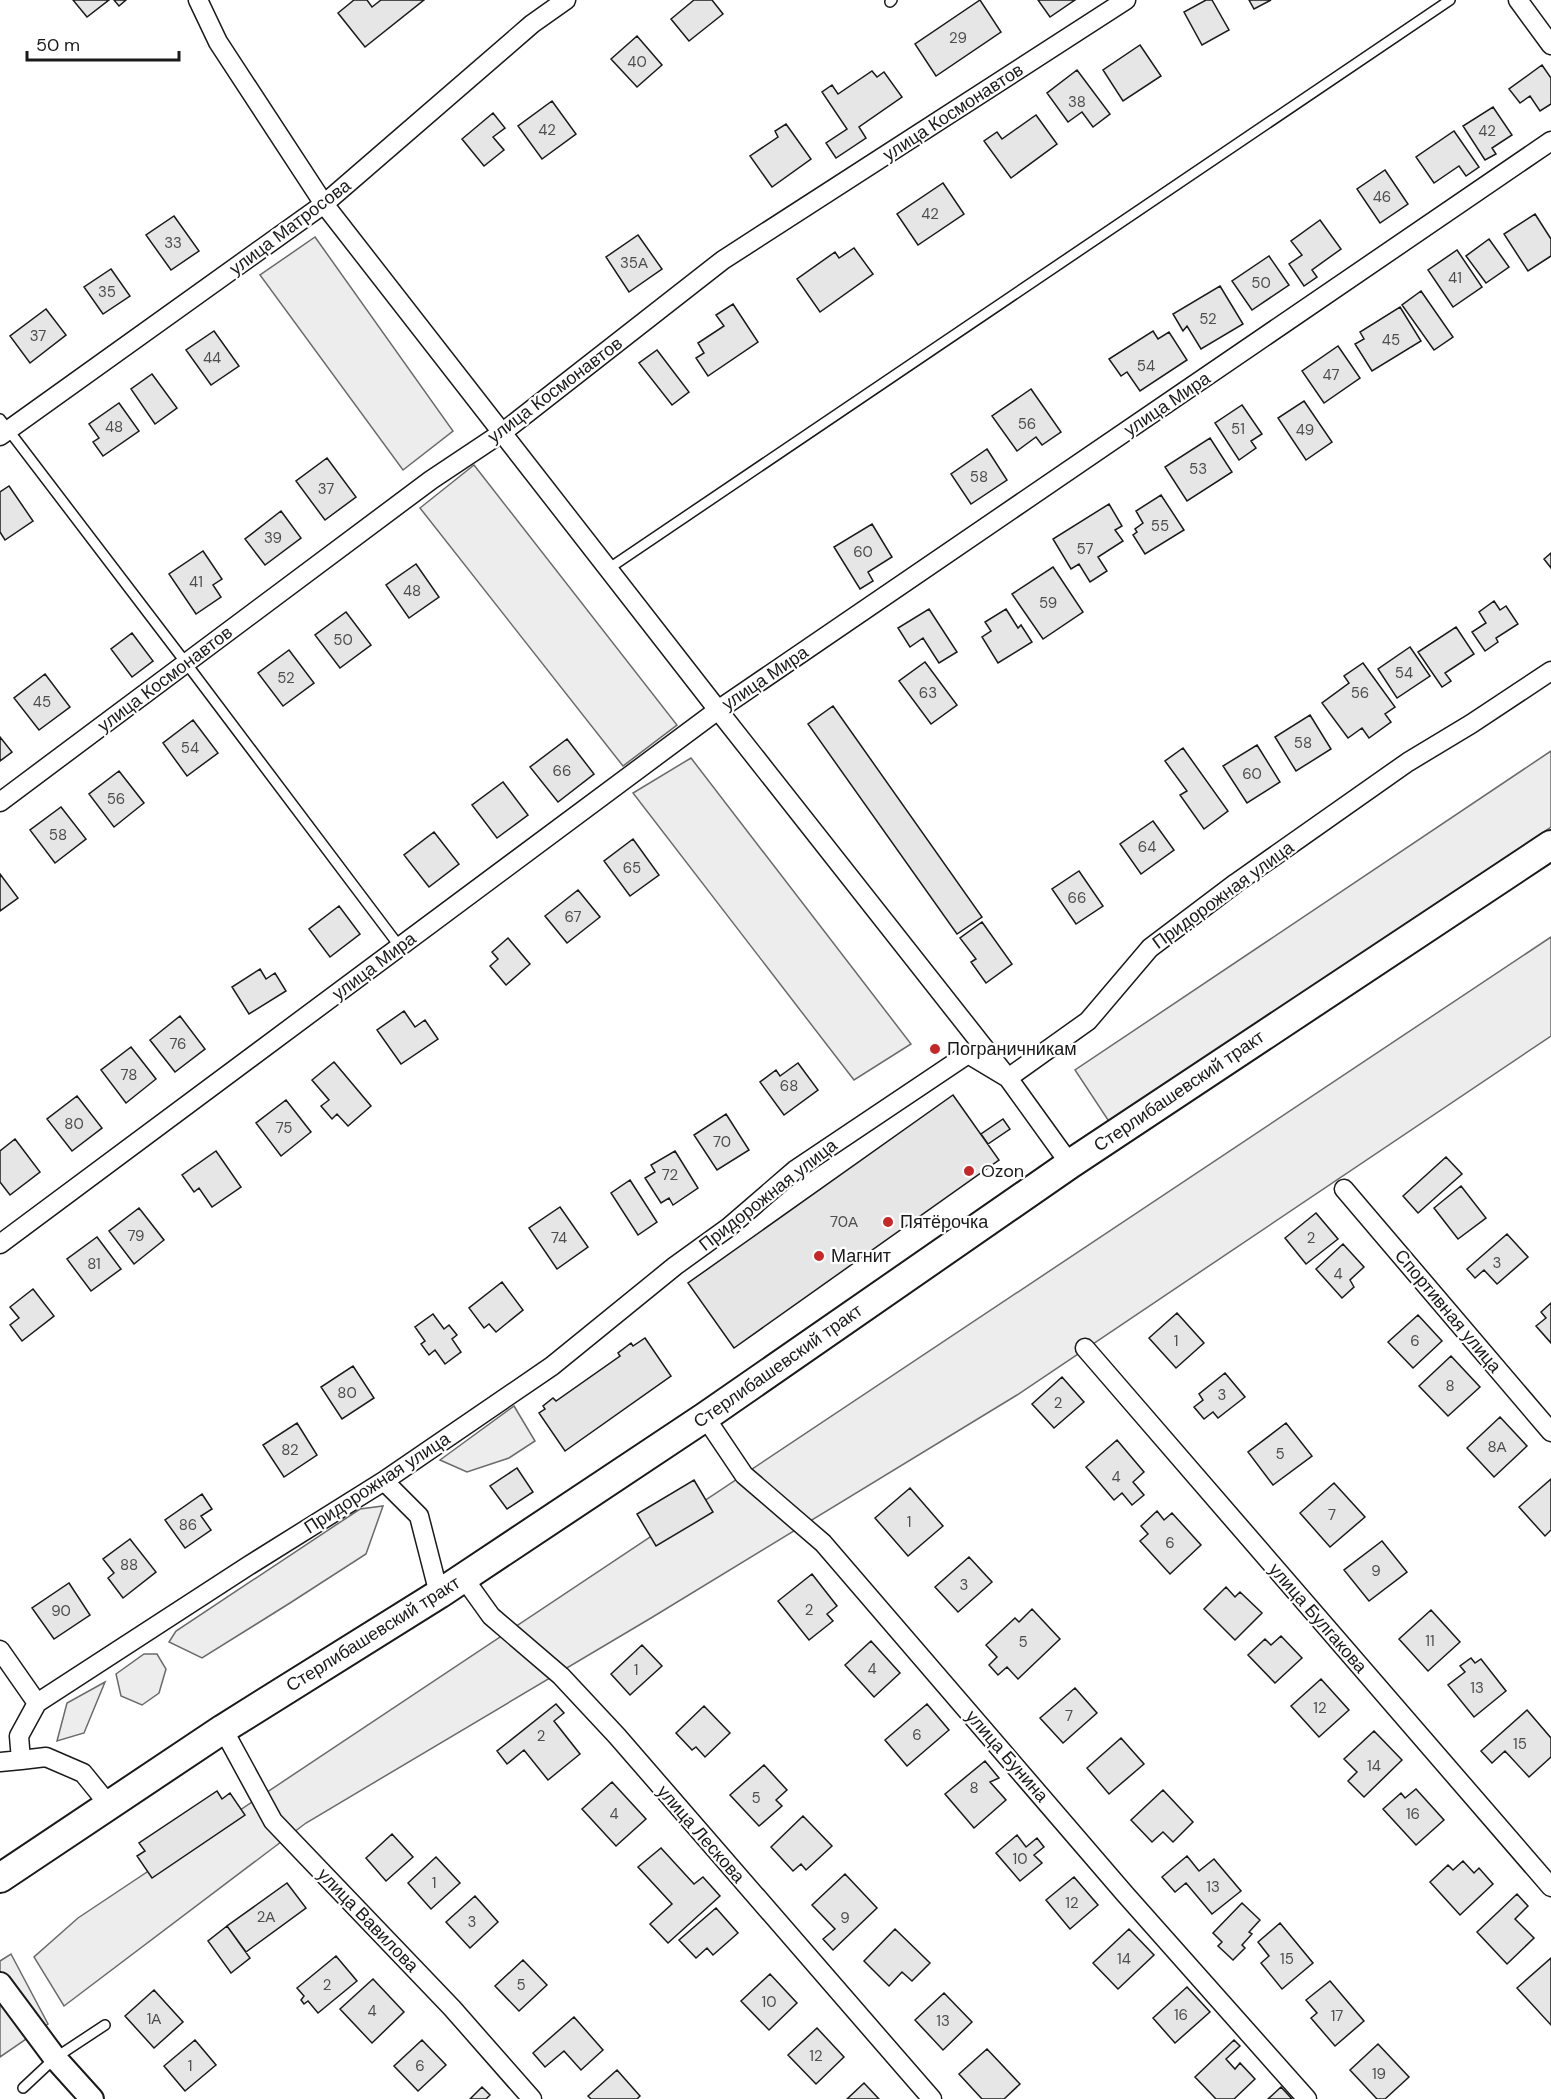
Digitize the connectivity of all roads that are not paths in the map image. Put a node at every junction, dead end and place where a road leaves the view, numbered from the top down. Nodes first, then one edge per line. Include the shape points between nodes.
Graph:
1 (198, 0) edge
2 (566, 0) edge
3 (1126, 0) edge
4 (1450, 0) edge
5 (1518, 0) edge
6 (1551, 45) edge
7 (1551, 141) edge
8 (324, 204) junction
9 (3, 429) edge
10 (503, 432) junction
11 (608, 569) junction
12 (186, 663) junction
13 (1551, 671) edge
14 (718, 710) junction
15 (0, 802) edge
16 (1551, 845) edge
17 (400, 947) junction
18 (1008, 1078) junction
19 (1070, 1164) junction
20 (1344, 1189) dead end
21 (0, 1244) edge
22 (1085, 1348) dead end
23 (705, 1417) junction
24 (1551, 1432) edge
25 (384, 1481) junction
26 (463, 1577) junction
27 (439, 1594) junction
28 (0, 1650) edge
29 (37, 1703) junction
30 (223, 1729) junction
31 (21, 1760) junction
32 (0, 1762) edge
33 (109, 1805) junction
34 (0, 1878) edge
35 (1551, 1887) edge
36 (0, 1984) edge
37 (105, 2025) dead end
38 (56, 2058) junction
39 (23, 2088) dead end
40 (93, 2099) edge
41 (532, 2099) edge
42 (932, 2099) edge
43 (1307, 2099) edge

1 - 8 street via 218,42
2 - 8 street, улица Матросова via 532,24
3 - 10 street, улица Космонавтов via 723,260
4 - 11 lane
5 - 6 street
7 - 14 street, улица Мира
8 - 9 street, улица Матросова
8 - 10 street
9 - 12 lane
10 - 11 street
10 - 12 street, улица Космонавтов via 431,480
11 - 14 street
12 - 15 street, улица Космонавтов
12 - 17 lane
13 - 18 street, Придорожная улица via 1408,762 1188,919 1150,948 1088,1021
14 - 17 street, улица Мира
14 - 18 street
16 - 19 main road, Стерлибашевский тракт
17 - 21 street, улица Мира
18 - 19 street
18 - 25 street, Придорожная улица via 968,1054 795,1170 552,1366
19 - 23 main road, Стерлибашевский тракт
20 - 24 street, Спортивная улица
22 - 35 street, улица Булгакова
23 - 26 main road, Стерлибашевский тракт
23 - 43 street, улица Бунина via 744,1475 823,1543
25 - 27 street via 419,1516
25 - 29 street, Придорожная улица
26 - 27 main road, Стерлибашевский тракт
26 - 42 street, улица Лескова via 491,1616 561,1676 617,1736
27 - 30 main road, Стерлибашевский тракт
28 - 29 street
29 - 31 street, Придорожная улица via 19,1736
30 - 33 main road, Стерлибашевский тракт
30 - 41 street, улица Вавилова via 273,1821 452,2008
31 - 32 street
31 - 33 street via 46,1757 82,1773
33 - 34 main road, Стерлибашевский тракт
36 - 38 street
37 - 38 lane
38 - 39 lane
38 - 40 street

